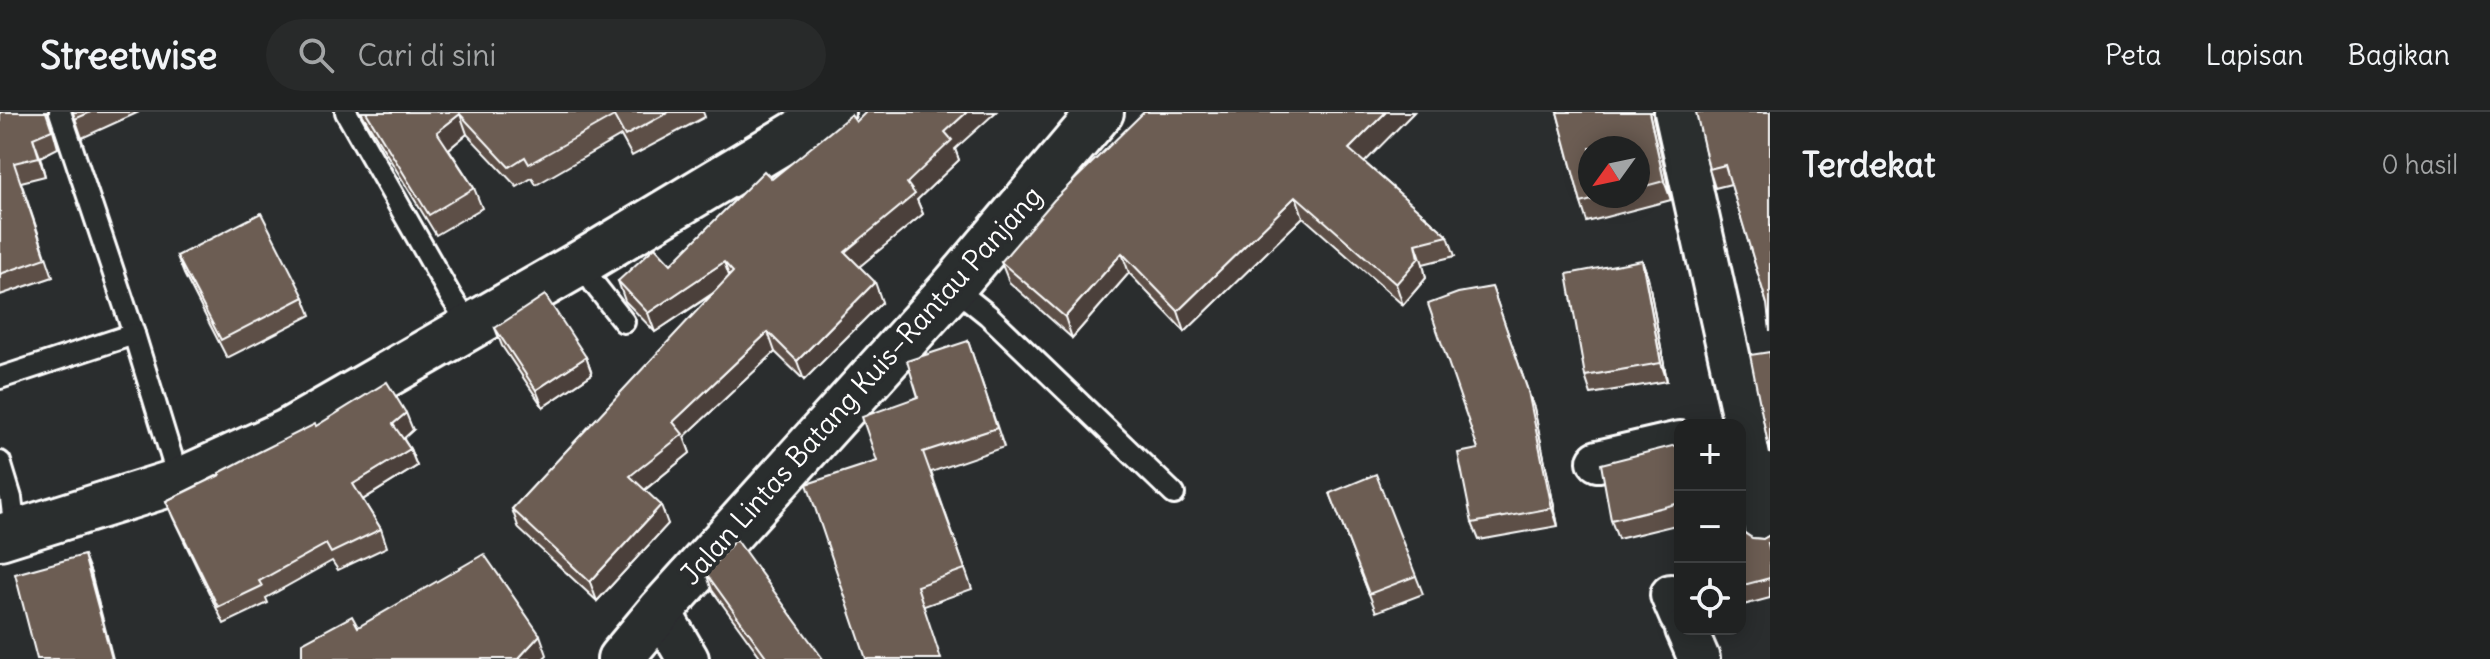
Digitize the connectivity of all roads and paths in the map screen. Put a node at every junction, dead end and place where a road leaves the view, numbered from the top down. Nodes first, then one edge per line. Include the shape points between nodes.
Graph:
1 (60, 112) edge
2 (346, 112) edge
3 (832, 112) edge
4 (1101, 112) edge
5 (1675, 112) edge
6 (581, 263) junction
7 (953, 287) junction
8 (624, 322) dead end
9 (470, 326) junction
10 (134, 334) junction
11 (0, 378) edge
12 (1740, 419) edge
13 (1674, 443) edge
14 (1746, 446) edge
15 (1598, 461) dead end
16 (0, 462) edge
17 (179, 481) junction
18 (1174, 494) dead end
19 (8, 535) edge
20 (1766, 535) edge
21 (660, 611) junction
22 (1689, 635) edge
23 (620, 659) edge
24 (688, 659) edge
25 (1699, 659) edge

1 - 10 lane
2 - 9 lane
3 - 6 street
4 - 7 street, Jalan Lintas Batang Kuis–Rantau Panjang
5 - 12 street
6 - 8 lane
6 - 9 street
7 - 18 lane
7 - 21 street, Jalan Lintas Batang Kuis–Rantau Panjang
9 - 17 street via 287,432
10 - 11 lane
10 - 17 lane
13 - 15 street
14 - 20 street
16 - 19 lane via 11,498
17 - 19 street
21 - 23 street, Jalan Lintas Batang Kuis–Rantau Panjang
21 - 24 street
22 - 25 street

